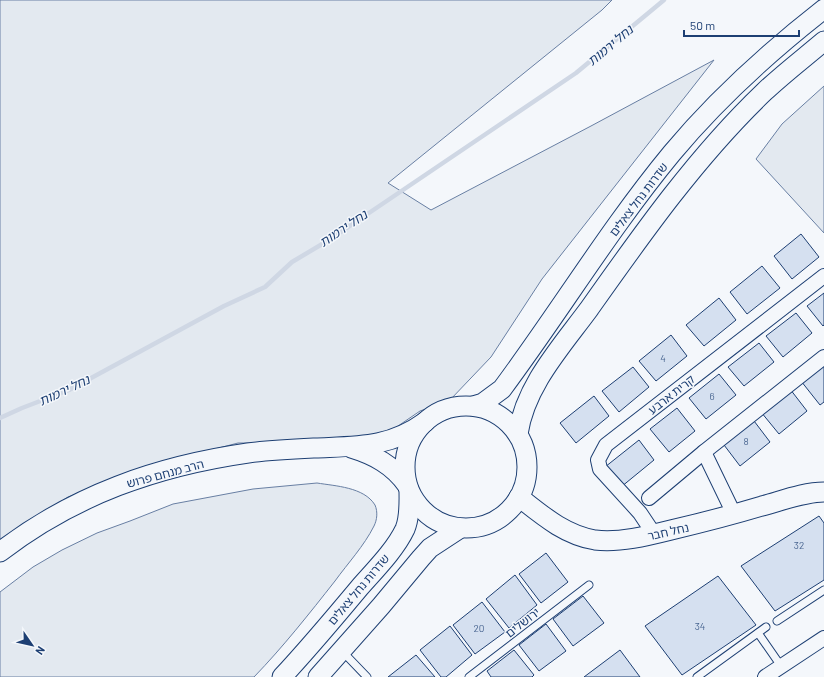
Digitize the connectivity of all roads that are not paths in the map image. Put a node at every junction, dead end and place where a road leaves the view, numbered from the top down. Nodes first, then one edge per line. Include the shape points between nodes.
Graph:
1 (824, 9) edge
2 (824, 41) edge
3 (824, 276) edge
4 (824, 357) edge
5 (473, 406) junction
6 (425, 422) junction
7 (518, 434) junction
8 (346, 447) junction
9 (704, 452) junction
10 (408, 487) junction
11 (824, 492) edge
12 (520, 497) junction
13 (649, 498) dead end
14 (734, 514) junction
15 (459, 528) junction
16 (654, 534) junction
17 (0, 552) edge
18 (589, 585) dead end
19 (824, 590) edge
20 (777, 621) dead end
21 (766, 627) dead end
22 (758, 633) junction
23 (824, 638) edge
24 (342, 651) junction
25 (781, 666) junction
26 (282, 677) edge
27 (318, 677) edge
28 (367, 677) edge
29 (469, 677) edge
30 (697, 677) edge
31 (765, 677) edge

1 - 5 main road, שדרות נחל צאלים via 744,77 702,119 647,185 502,389
2 - 7 main road via 764,92 725,133 675,193 547,367 524,409
3 - 16 street, קרית ארבע via 606,445 598,460 600,469 640,512
4 - 9 street
5 - 6 main road via 456,406 439,412
5 - 7 main road via 499,415
6 - 8 main road, הרב מנחם פרוש via 394,439
6 - 10 main road via 414,435 407,451 404,468
7 - 12 main road via 528,467
8 - 10 main road, הרב מנחם פרוש via 381,460 398,473
8 - 17 main road, הרב מנחם פרוש via 248,453 179,466 141,477 100,492 59,513
9 - 13 street
9 - 14 street
10 - 15 main road via 417,505 432,518
10 - 26 main road, שדרות נחל צאלים via 408,516 402,535 316,640
11 - 14 main road, נחל חבר
12 - 15 main road via 508,512 494,522 477,528
12 - 16 main road, נחל חבר via 552,524 595,540 636,538
14 - 16 main road, נחל חבר
15 - 24 main road via 420,558
18 - 29 lane, ירושלים
19 - 20 lane
21 - 22 lane
22 - 25 lane
22 - 30 lane
23 - 25 street
24 - 27 main road
24 - 28 lane
25 - 31 street

